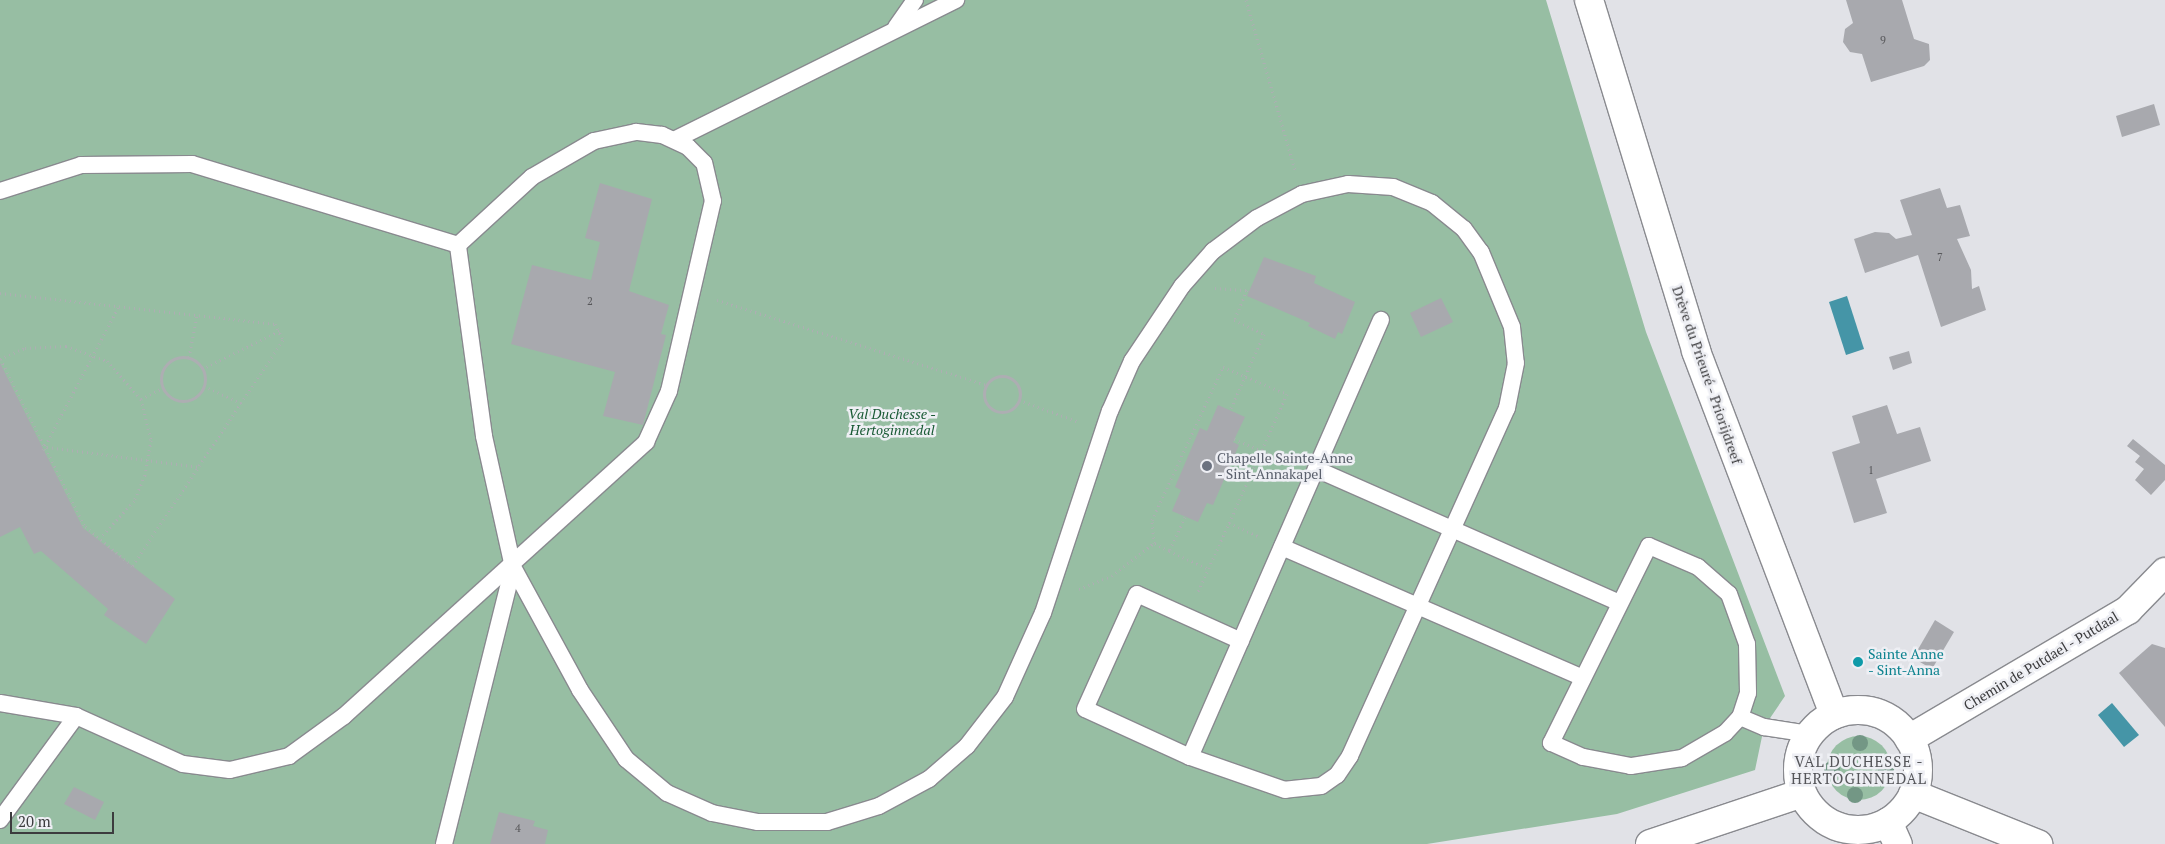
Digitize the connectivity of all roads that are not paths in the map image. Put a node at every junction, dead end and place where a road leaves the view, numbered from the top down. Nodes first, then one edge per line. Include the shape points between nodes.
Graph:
1 (915, 0) edge
2 (956, 0) edge
3 (1589, 0) edge
4 (894, 29) junction
5 (674, 140) junction
6 (0, 191) edge
7 (458, 245) junction
8 (1381, 320) dead end
9 (1316, 469) junction
10 (1453, 529) junction
11 (1282, 547) junction
12 (513, 566) junction
13 (2165, 572) edge
14 (1620, 603) junction
15 (1418, 606) junction
16 (1241, 641) junction
17 (1583, 678) junction
18 (0, 703) edge
19 (1834, 715) junction
20 (76, 716) junction
21 (1740, 717) junction
22 (1810, 734) junction
23 (1910, 739) junction
24 (1190, 757) junction
25 (1802, 793) junction
26 (1913, 794) junction
27 (0, 820) edge
28 (1893, 833) edge
29 (444, 844) edge
30 (1650, 844) edge
31 (2038, 844) edge

1 - 4 lane
2 - 4 lane
3 - 19 street, Drève du Prieuré - Priorijdreef via 1696,351
4 - 5 lane
5 - 7 lane via 636,132 594,141 532,177
5 - 12 lane via 704,163 713,200 670,391 646,442
6 - 7 lane via 81,165 192,164
7 - 12 lane via 484,436
8 - 9 lane
9 - 10 lane
9 - 11 lane
10 - 12 lane via 1507,408 1516,363 1512,328 1499,290 1464,229 1432,203 1393,187 1348,184 1302,194 1257,218 1213,251 1178,291 1132,361 1103,431 1050,590 1005,697 967,746 930,779 879,806 827,822 758,822 712,813 667,793 626,759 580,690
10 - 14 lane
10 - 15 lane
11 - 15 lane
11 - 16 lane
12 - 20 lane via 344,716 289,756 230,770 183,764
12 - 29 lane
13 - 23 street, Chemin de Putdael - Putdaal via 2128,610
14 - 17 lane
14 - 21 lane via 1648,546 1716,579 1729,594 1747,644 1750,669
15 - 17 lane
15 - 24 lane via 1350,756 1337,775 1321,786 1285,790
16 - 24 lane
16 - 24 lane via 1137,594 1085,709
17 - 21 lane via 1551,743 1600,761 1631,766 1682,758 1704,748
18 - 20 lane
19 - 22 street
19 - 23 street via 1863,710 1881,714
20 - 27 lane
21 - 22 lane via 1764,727
22 - 25 street via 1799,759
23 - 26 street via 1918,775
25 - 28 street via 1830,823
25 - 30 street
26 - 28 street
26 - 31 street

